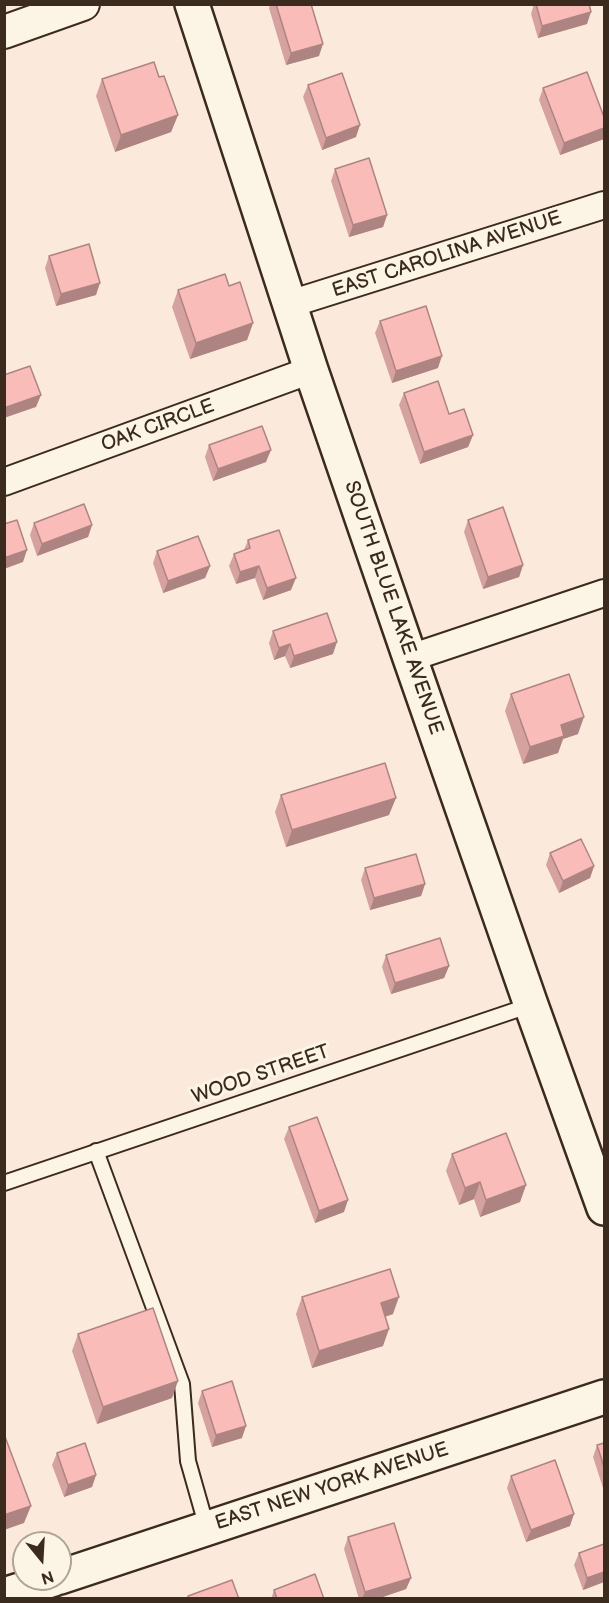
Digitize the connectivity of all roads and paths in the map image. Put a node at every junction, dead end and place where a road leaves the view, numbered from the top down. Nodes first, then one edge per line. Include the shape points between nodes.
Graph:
1 (83, 4) edge
2 (192, 4) edge
3 (4, 32) edge
4 (604, 205) edge
5 (290, 304) junction
6 (311, 370) junction
7 (4, 482) edge
8 (604, 593) edge
9 (410, 658) junction
10 (531, 1005) junction
11 (96, 1151) junction
12 (4, 1183) edge
13 (604, 1208) edge
14 (604, 1397) edge
15 (207, 1528) junction
16 (72, 1573) edge

1 - 3 street
2 - 5 main road, SOUTH BLUE LAKE AVENUE
4 - 5 street, EAST CAROLINA AVENUE
5 - 6 main road, SOUTH BLUE LAKE AVENUE
6 - 7 street, OAK CIRCLE
6 - 9 main road, SOUTH BLUE LAKE AVENUE
8 - 9 street
9 - 10 main road, SOUTH BLUE LAKE AVENUE
10 - 11 lane, WOOD STREET
10 - 13 main road, SOUTH BLUE LAKE AVENUE
11 - 12 lane, WOOD STREET
11 - 15 lane via 182,1384 188,1461
14 - 15 main road, EAST NEW YORK AVENUE
15 - 16 main road, EAST NEW YORK AVENUE

